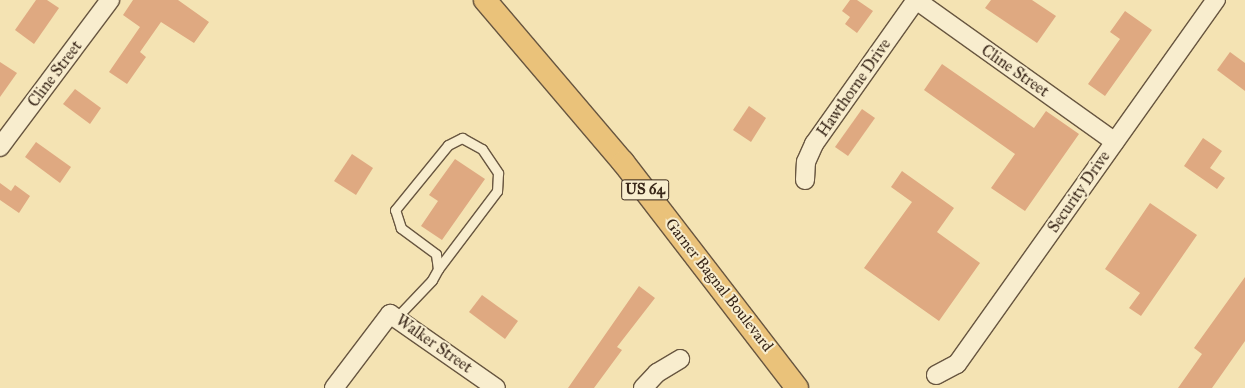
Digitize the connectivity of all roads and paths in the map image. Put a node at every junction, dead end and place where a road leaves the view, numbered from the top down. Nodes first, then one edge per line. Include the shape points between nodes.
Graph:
1 (110, 0) edge
2 (486, 0) edge
3 (916, 0) edge
4 (1216, 0) edge
5 (1115, 142) junction
6 (0, 146) edge
7 (805, 180) dead end
8 (438, 269) junction
9 (393, 316) junction
10 (680, 359) dead end
11 (936, 376) dead end
12 (334, 388) edge
13 (496, 388) edge
14 (643, 388) edge
15 (797, 388) edge

1 - 6 street, Cline Street
2 - 15 highway, Garner Bagnal Boulevard / US 64 via 623,162
3 - 5 street, Cline Street
3 - 7 street, Hawthorne Drive via 814,144 806,162
4 - 5 street, Security Drive
5 - 11 street, Security Drive via 957,364
8 - 8 lane via 436,254 401,228 395,210 448,144 462,138 482,150 498,173 498,191
8 - 9 lane via 432,280
9 - 12 street
9 - 13 street, Walker Street
10 - 14 street via 657,373

